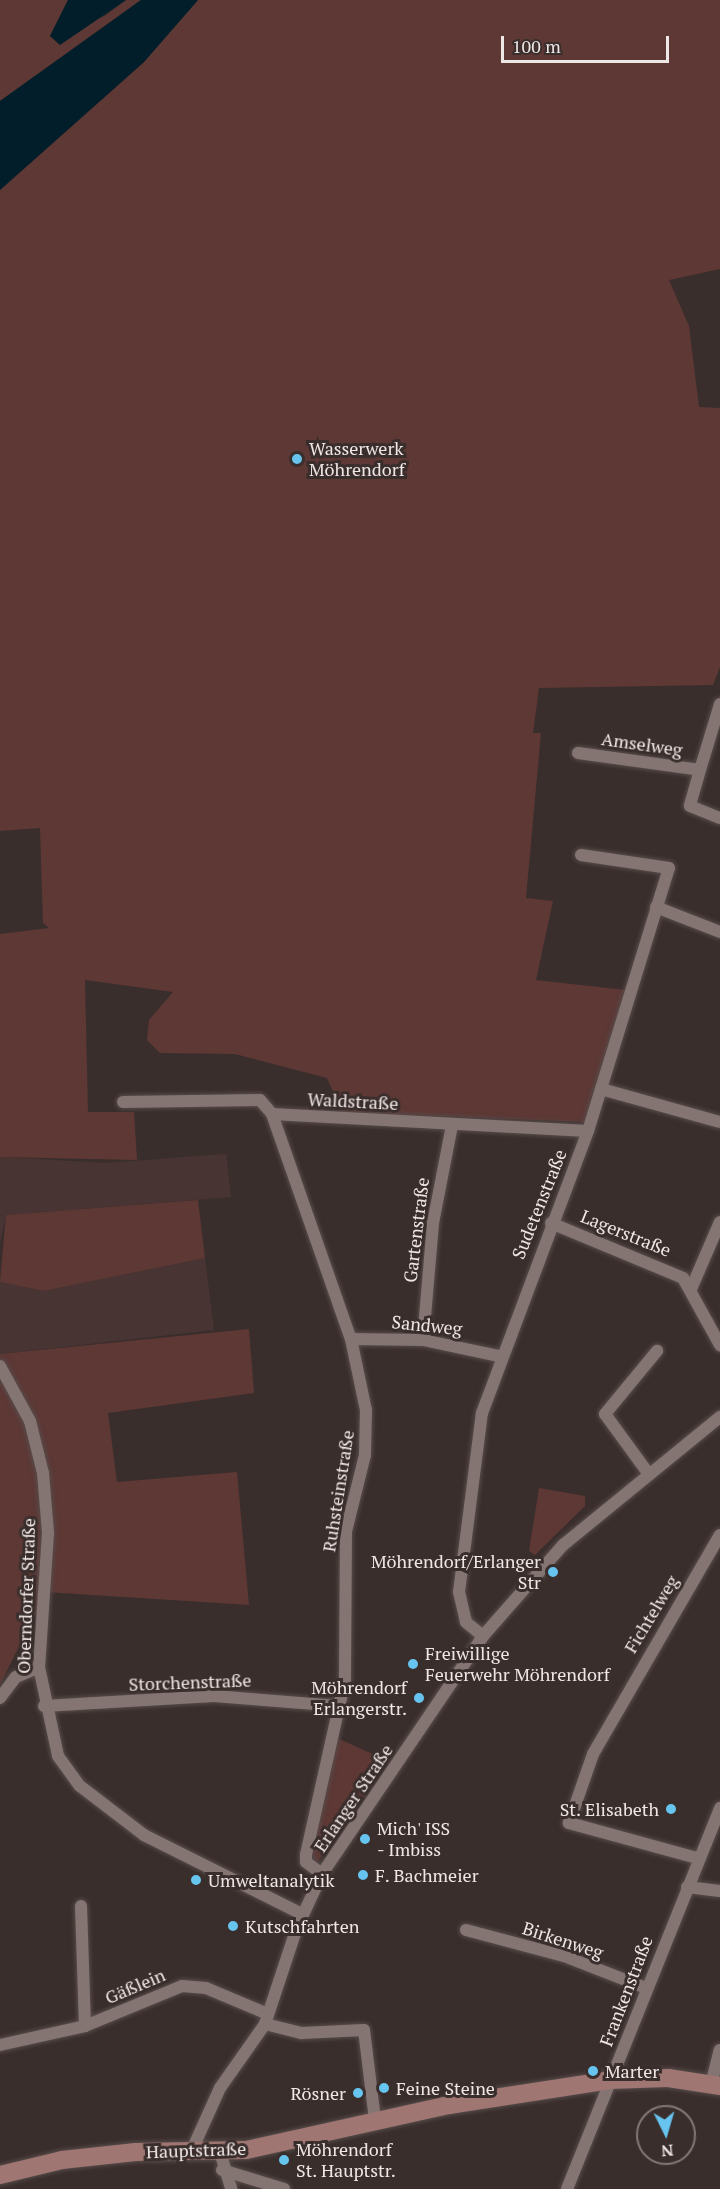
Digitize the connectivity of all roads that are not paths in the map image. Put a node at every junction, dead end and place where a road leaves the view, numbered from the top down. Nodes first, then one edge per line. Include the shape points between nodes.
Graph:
1 (720, 704) edge
2 (578, 753) dead end
3 (700, 770) junction
4 (720, 818) edge
5 (581, 855) dead end
6 (656, 907) junction
7 (720, 932) edge
8 (601, 1089) junction
9 (123, 1102) dead end
10 (272, 1114) junction
11 (720, 1122) edge
12 (452, 1125) junction
13 (588, 1131) junction
14 (720, 1222) edge
15 (551, 1223) junction
16 (691, 1288) junction
17 (351, 1339) junction
18 (423, 1340) junction
19 (720, 1345) edge
20 (657, 1351) dead end
21 (499, 1356) junction
22 (0, 1365) edge
23 (720, 1417) edge
24 (648, 1473) junction
25 (720, 1535) edge
26 (483, 1636) junction
27 (39, 1667) junction
28 (0, 1698) edge
29 (44, 1706) junction
30 (337, 1706) junction
31 (720, 1808) edge
32 (697, 1858) junction
33 (322, 1874) junction
34 (687, 1887) junction
35 (720, 1891) edge
36 (81, 1906) dead end
37 (302, 1914) junction
38 (466, 1930) dead end
39 (646, 1988) junction
40 (266, 2019) junction
41 (85, 2026) junction
42 (0, 2044) edge
43 (720, 2050) edge
44 (610, 2080) junction
45 (715, 2086) edge
46 (375, 2120) junction
47 (192, 2150) junction
48 (221, 2161) junction
49 (0, 2175) edge
50 (231, 2189) edge
51 (284, 2189) edge
52 (567, 2189) edge

1 - 3 street, Amselweg
2 - 3 street, Amselweg
3 - 4 street, Amselweg via 690,806
5 - 6 street, Sudetenstraße via 669,868
6 - 7 street
6 - 8 street, Sudetenstraße
8 - 11 street
8 - 13 street, Sudetenstraße
9 - 10 street, Waldstraße via 260,1100
10 - 12 street, Waldstraße
10 - 17 street, Ruhsteinstraße
12 - 13 street, Waldstraße
12 - 18 street, Gartenstraße via 433,1223
13 - 15 street, Sudetenstraße
14 - 16 street
15 - 16 street, Lagerstraße via 669,1269
15 - 21 street, Sudetenstraße
16 - 19 street, Lagerstraße
17 - 18 street, Sandweg
17 - 30 street, Ruhsteinstraße via 367,1432 346,1531 348,1652
18 - 21 street, Sandweg
20 - 24 street via 605,1414
21 - 26 street, Sudetenstraße via 471,1464 459,1592 466,1622
22 - 27 street, Oberndorfer Straße via 30,1421 43,1473 48,1533
23 - 24 street, Erlanger Straße
24 - 26 street, Erlanger Straße via 563,1545
25 - 32 street, Fichtelweg via 593,1754 569,1823
26 - 33 street, Erlanger Straße
27 - 28 street via 16,1677
27 - 29 street, Oberndorfer Straße
29 - 30 street, Storchenstraße via 218,1696
29 - 37 street, Oberndorfer Straße via 58,1756 80,1786 144,1835
30 - 33 street, Ruhsteinstraße via 306,1854 306,1862
31 - 32 street, Frankenstraße
32 - 34 street, Frankenstraße
33 - 37 street, Erlanger Straße
34 - 35 street
34 - 39 street, Frankenstraße
36 - 41 street, Gäßlein
37 - 40 street, Erlanger Straße
38 - 39 street, Birkenweg via 564,1956
39 - 44 street, Frankenstraße
40 - 41 street, Gäßlein via 206,1988 182,1986
40 - 46 street, Gäßlein via 302,2033 364,2030
40 - 47 street, Erlanger Straße via 220,2088
41 - 42 street, Gäßlein
43 - 45 street, Hauptstraße
44 - 45 street, Hauptstraße via 668,2078
44 - 46 street, Hauptstraße
44 - 52 street, Frankenstraße
46 - 48 street, Hauptstraße
47 - 48 street, Hauptstraße
47 - 49 street, Hauptstraße via 62,2160
48 - 50 street
48 - 51 street

